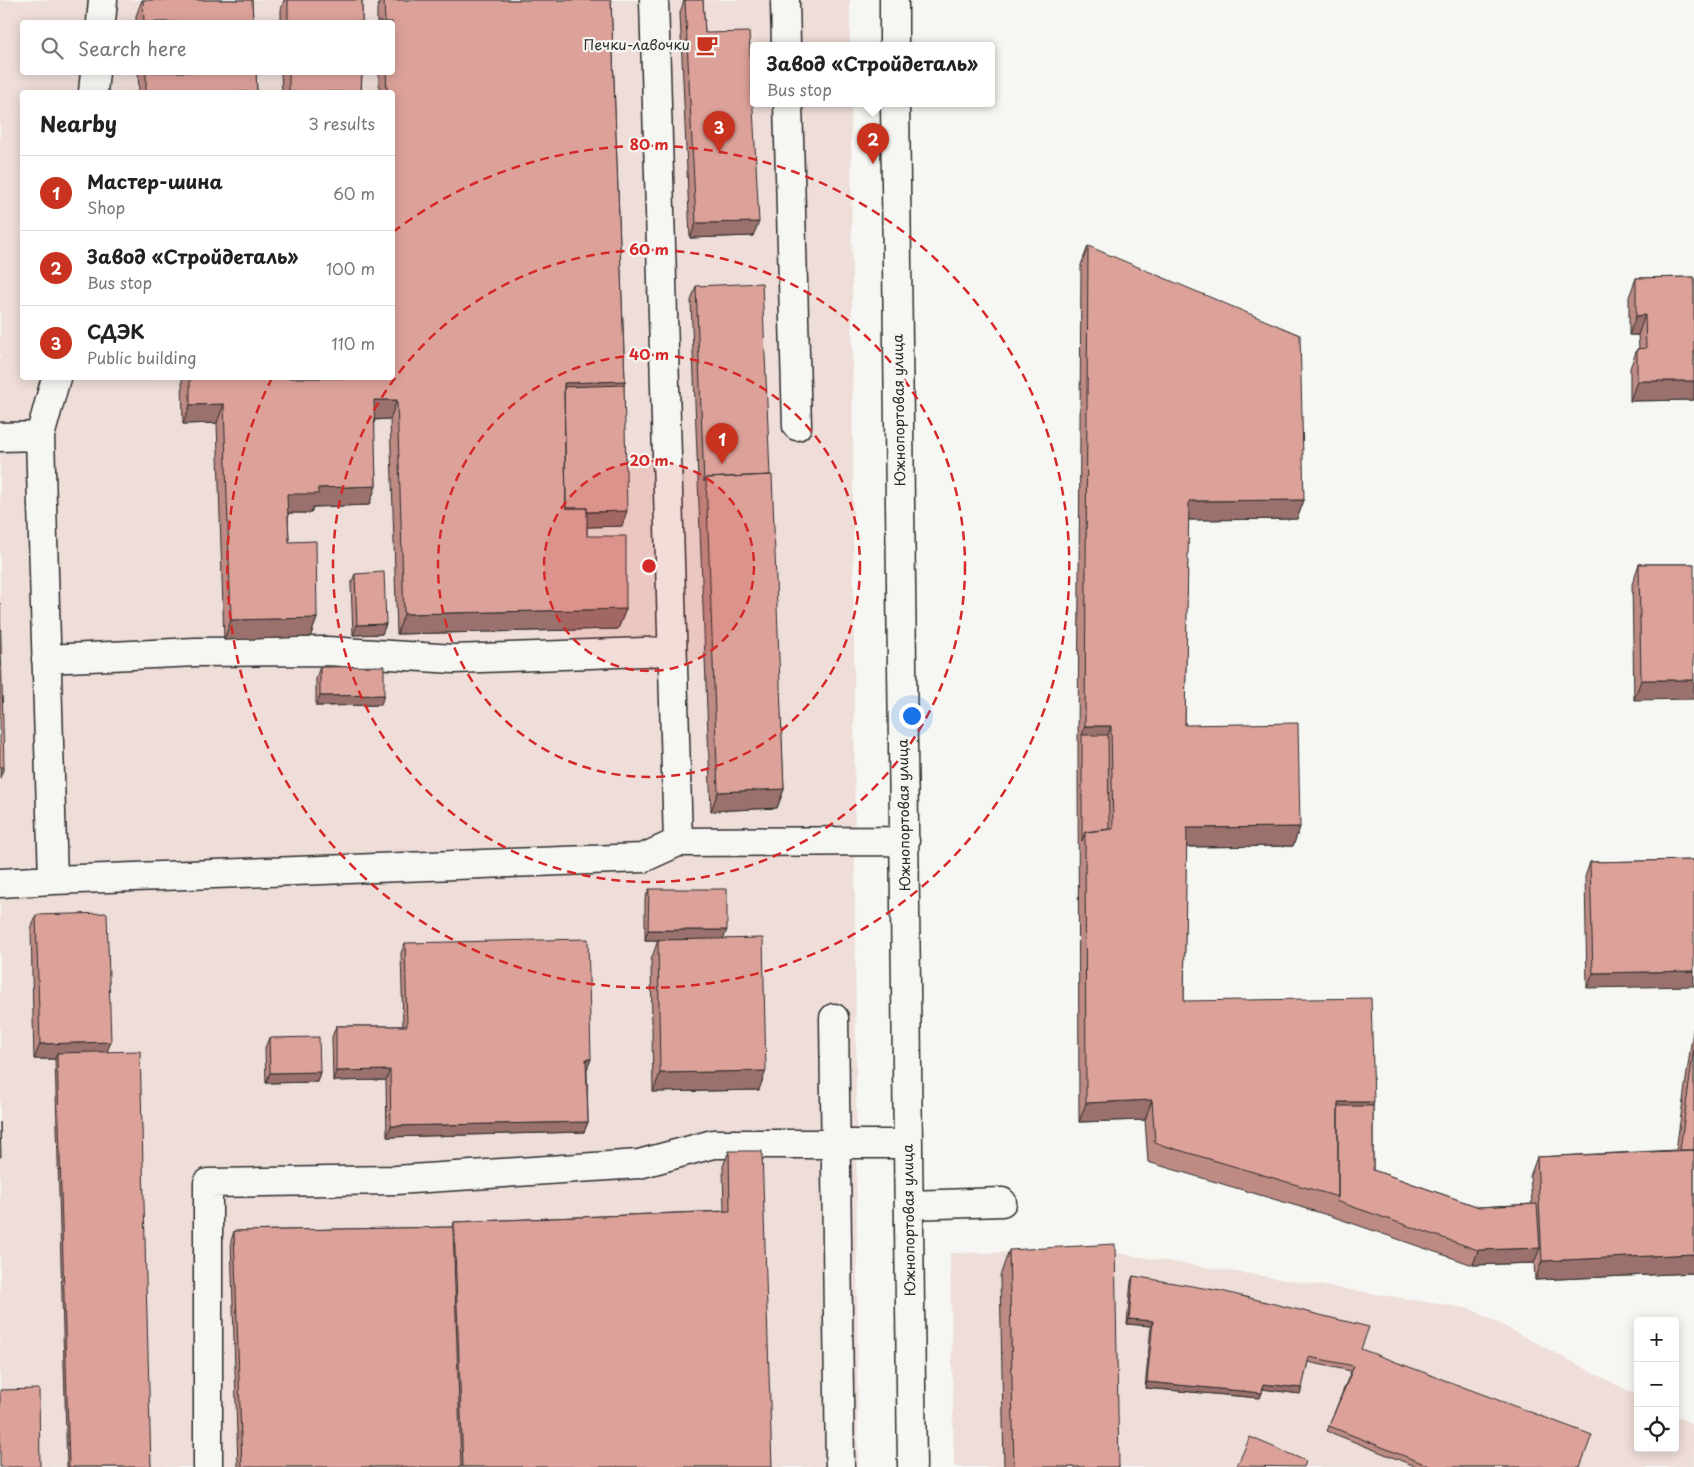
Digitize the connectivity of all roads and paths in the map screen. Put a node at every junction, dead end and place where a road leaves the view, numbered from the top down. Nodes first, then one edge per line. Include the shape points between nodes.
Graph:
1 (104, 0) edge
2 (654, 0) edge
3 (785, 0) edge
4 (894, 0) edge
5 (101, 20) edge
6 (786, 42) edge
7 (894, 42) edge
8 (95, 75) edge
9 (93, 90) edge
10 (788, 107) edge
11 (895, 107) edge
12 (55, 380) edge
13 (797, 426) dead end
14 (40, 436) junction
15 (0, 437) edge
16 (672, 651) junction
17 (46, 659) junction
18 (904, 841) junction
19 (678, 842) junction
20 (53, 880) junction
21 (0, 883) edge
22 (834, 1018) dead end
23 (836, 1144) junction
24 (908, 1144) junction
25 (1002, 1202) dead end
26 (909, 1205) junction
27 (208, 1467) edge
28 (840, 1467) edge
29 (912, 1467) edge

1 - 5 street
2 - 16 street
3 - 6 street
4 - 7 street
8 - 9 street
10 - 13 street
11 - 18 street, Южнопортовая улица
12 - 14 street
14 - 15 street
14 - 17 street
16 - 17 street via 454,659 326,651 196,652
16 - 19 street
17 - 20 street
18 - 19 street
18 - 24 street, Южнопортовая улица
19 - 20 street via 643,858
20 - 21 street
22 - 23 street
23 - 24 street
23 - 27 street via 713,1144 639,1164 533,1172 396,1180 208,1183
23 - 28 street
24 - 26 street, Южнопортовая улица
25 - 26 street
26 - 29 street, Южнопортовая улица

